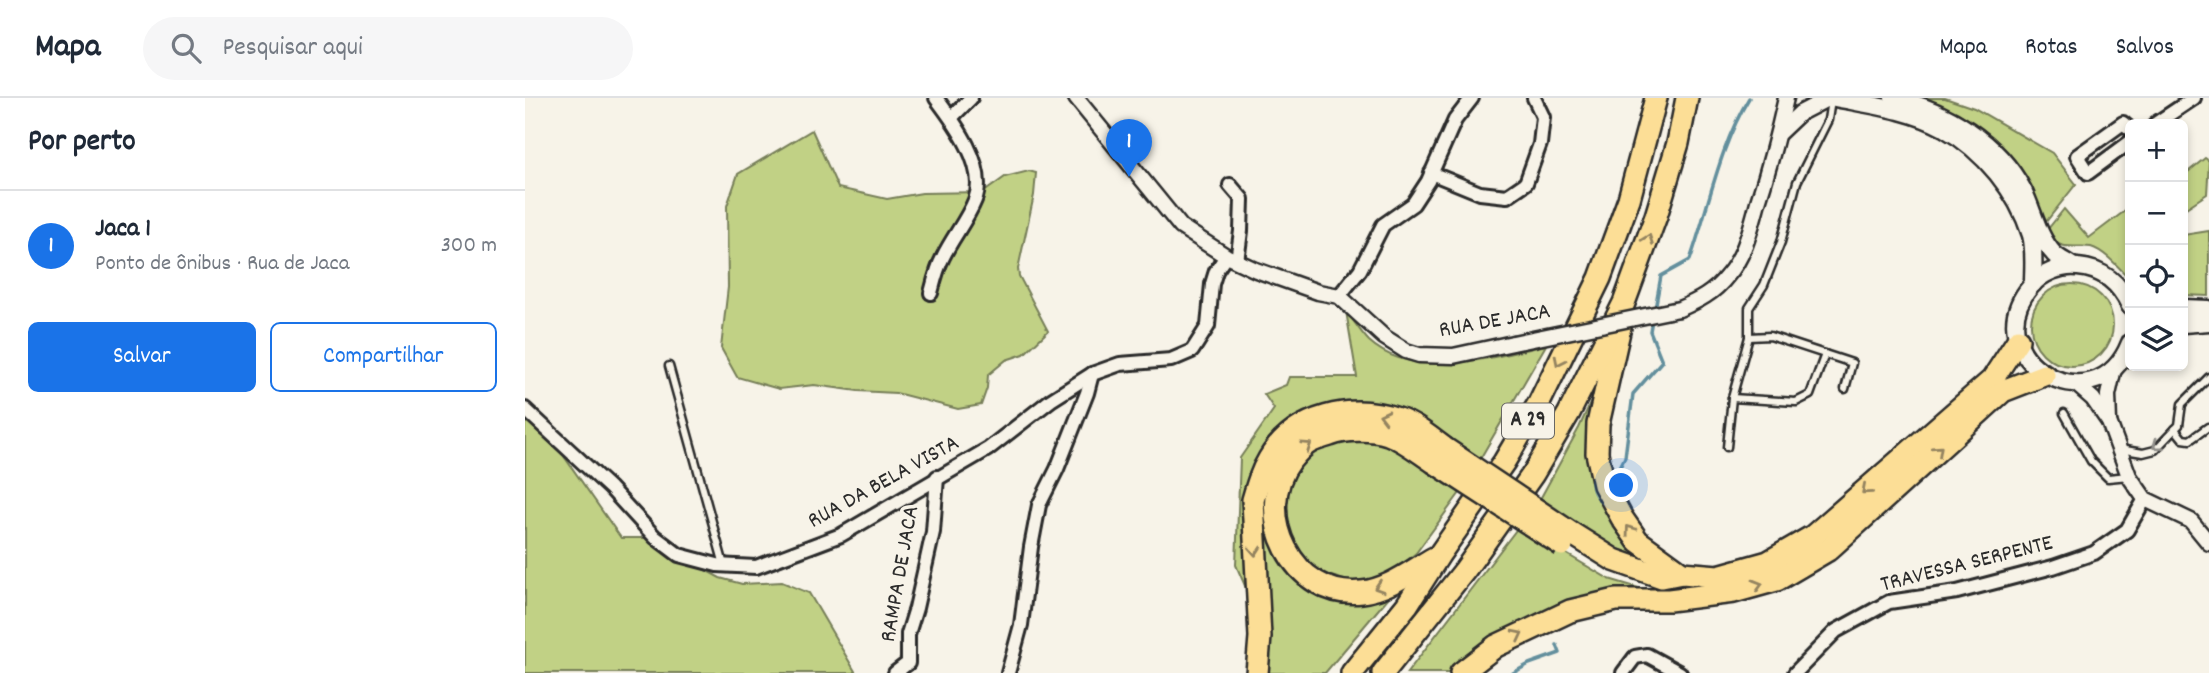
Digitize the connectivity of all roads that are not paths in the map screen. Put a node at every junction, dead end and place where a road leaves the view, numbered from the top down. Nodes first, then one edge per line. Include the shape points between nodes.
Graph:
1 (936, 98) edge
2 (971, 98) edge
3 (1076, 98) edge
4 (1472, 98) edge
5 (1534, 98) edge
6 (1656, 98) edge
7 (1687, 98) edge
8 (1786, 98) edge
9 (1832, 98) edge
10 (1893, 98) edge
11 (2194, 98) edge
12 (951, 118) junction
13 (2162, 119) edge
14 (2125, 125) edge
15 (1779, 133) junction
16 (2125, 146) edge
17 (1431, 173) junction
18 (1230, 185) dead end
19 (1232, 259) junction
20 (2072, 266) junction
21 (2033, 284) junction
22 (931, 293) dead end
23 (2125, 295) edge
24 (1339, 296) junction
25 (1624, 303) junction
26 (2188, 311) edge
27 (2208, 321) edge
28 (2188, 323) edge
29 (1749, 337) junction
30 (2018, 340) junction
31 (2125, 351) edge
32 (1825, 354) junction
33 (669, 366) dead end
34 (2114, 368) junction
35 (1091, 374) junction
36 (2044, 375) junction
37 (2209, 377) edge
38 (2076, 384) junction
39 (2200, 386) junction
40 (2209, 387) edge
41 (1845, 389) dead end
42 (1732, 398) junction
43 (525, 409) edge
44 (2064, 413) dead end
45 (2109, 422) junction
46 (2208, 427) edge
47 (2175, 429) junction
48 (1727, 447) dead end
49 (2119, 449) junction
50 (1439, 455) junction
51 (2129, 476) junction
52 (937, 477) junction
53 (2145, 499) junction
54 (1566, 539) junction
55 (2209, 543) edge
56 (1439, 555) junction
57 (724, 565) junction
58 (1682, 573) junction
59 (1691, 596) junction
60 (895, 673) edge
61 (1008, 673) edge
62 (1257, 673) edge
63 (1352, 673) edge
64 (1383, 673) edge
65 (1461, 673) edge
66 (1623, 673) edge
67 (1680, 673) edge
68 (1795, 673) edge

1 - 12 street
2 - 12 street
3 - 19 street, RUA DE JACA via 1181,227
4 - 17 street via 1455,120
5 - 17 street via 1543,117 1540,144 1526,183 1507,196 1481,193
6 -> 56 highway, A 29 via 1629,199 1600,278 1539,402 1504,462
25 -> 7 highway, A 29 via 1656,216
8 - 15 street, RUA DE JACA
9 - 15 street via 1800,113
9 - 21 main road via 1900,111 1943,128 1974,149 2019,207 2032,237
9 - 29 lane via 1828,120 1797,182 1765,285 1749,308
10 - 20 main road via 1949,118 1991,146 2022,188 2043,237 2055,254
11 - 13 street
12 - 22 street via 968,146 978,181 975,199 941,260
14 - 16 street via 2077,156 2088,173
15 - 24 street, RUA DE JACA, bridge via 1738,262 1703,299 1679,309 1453,356 1419,355 1384,337
17 - 24 street via 1413,204 1383,225 1360,271
18 - 19 street, RUA DA BELA VISTA via 1242,199 1241,231
19 - 24 street, RUA DE JACA
19 - 35 street, RUA DA BELA VISTA via 1216,271 1208,326 1192,351 1171,360 1120,363
20 - 21 main road via 2044,275
20 - 23 main road via 2103,274
21 - 30 main road via 2018,310
58 -> 25 highway via 1638,541 1604,485 1597,453 1598,424
25 - 64 highway, A 29 via 1533,474
26 - 27 main road
27 - 28 main road
29 - 32 lane via 1770,336
29 - 42 lane
30 - 36 main road via 2023,354
30 -> 58 highway via 1992,380 1813,536 1768,562 1718,576
31 - 34 main road
32 - 41 lane via 1852,363
32 - 42 lane via 1810,395 1796,402
33 - 57 lane
34 - 38 main road via 2103,377
34 - 45 street
35 - 52 street, RUA DA BELA VISTA via 988,449
35 - 61 street via 1039,505 1021,625
36 - 38 main road
59 -> 36 highway via 1734,592 1777,580 1828,550 2003,391
37 - 39 lane
38 - 45 street
39 - 40 lane
39 - 47 lane via 2182,404
42 - 48 lane
43 - 57 street, RUA DA BELA VISTA via 655,537 679,555
44 - 51 lane via 2091,461 2108,478
45 - 49 street
46 - 47 lane via 2190,440
47 -> 49 lane via 2155,450
49 - 51 street
50 - 54 highway, bridge
56 -> 50 highway via 1384,587 1360,592 1327,587 1299,568 1285,549 1274,509 1276,489 1294,455 1308,443 1339,432 1387,434
50 -> 62 highway via 1421,431 1399,420 1373,413 1342,413 1301,427 1270,457 1253,500 1260,637
51 - 53 street
52 - 57 street, RUA DA BELA VISTA via 841,535 786,558 756,567
52 - 60 street, RAMPA DE JACA via 933,531 908,634 908,663
53 - 55 street via 2190,522
53 - 68 street, TRAVESSA SERPENTE via 2127,530 2094,553 1957,592 1889,602 1836,631
54 - 58 highway via 1662,577
54 - 59 highway via 1605,571 1636,584
56 - 63 highway, A 29 via 1407,606
65 -> 59 highway via 1496,646 1570,611 1616,600
66 - 67 street via 1635,657 1647,655

